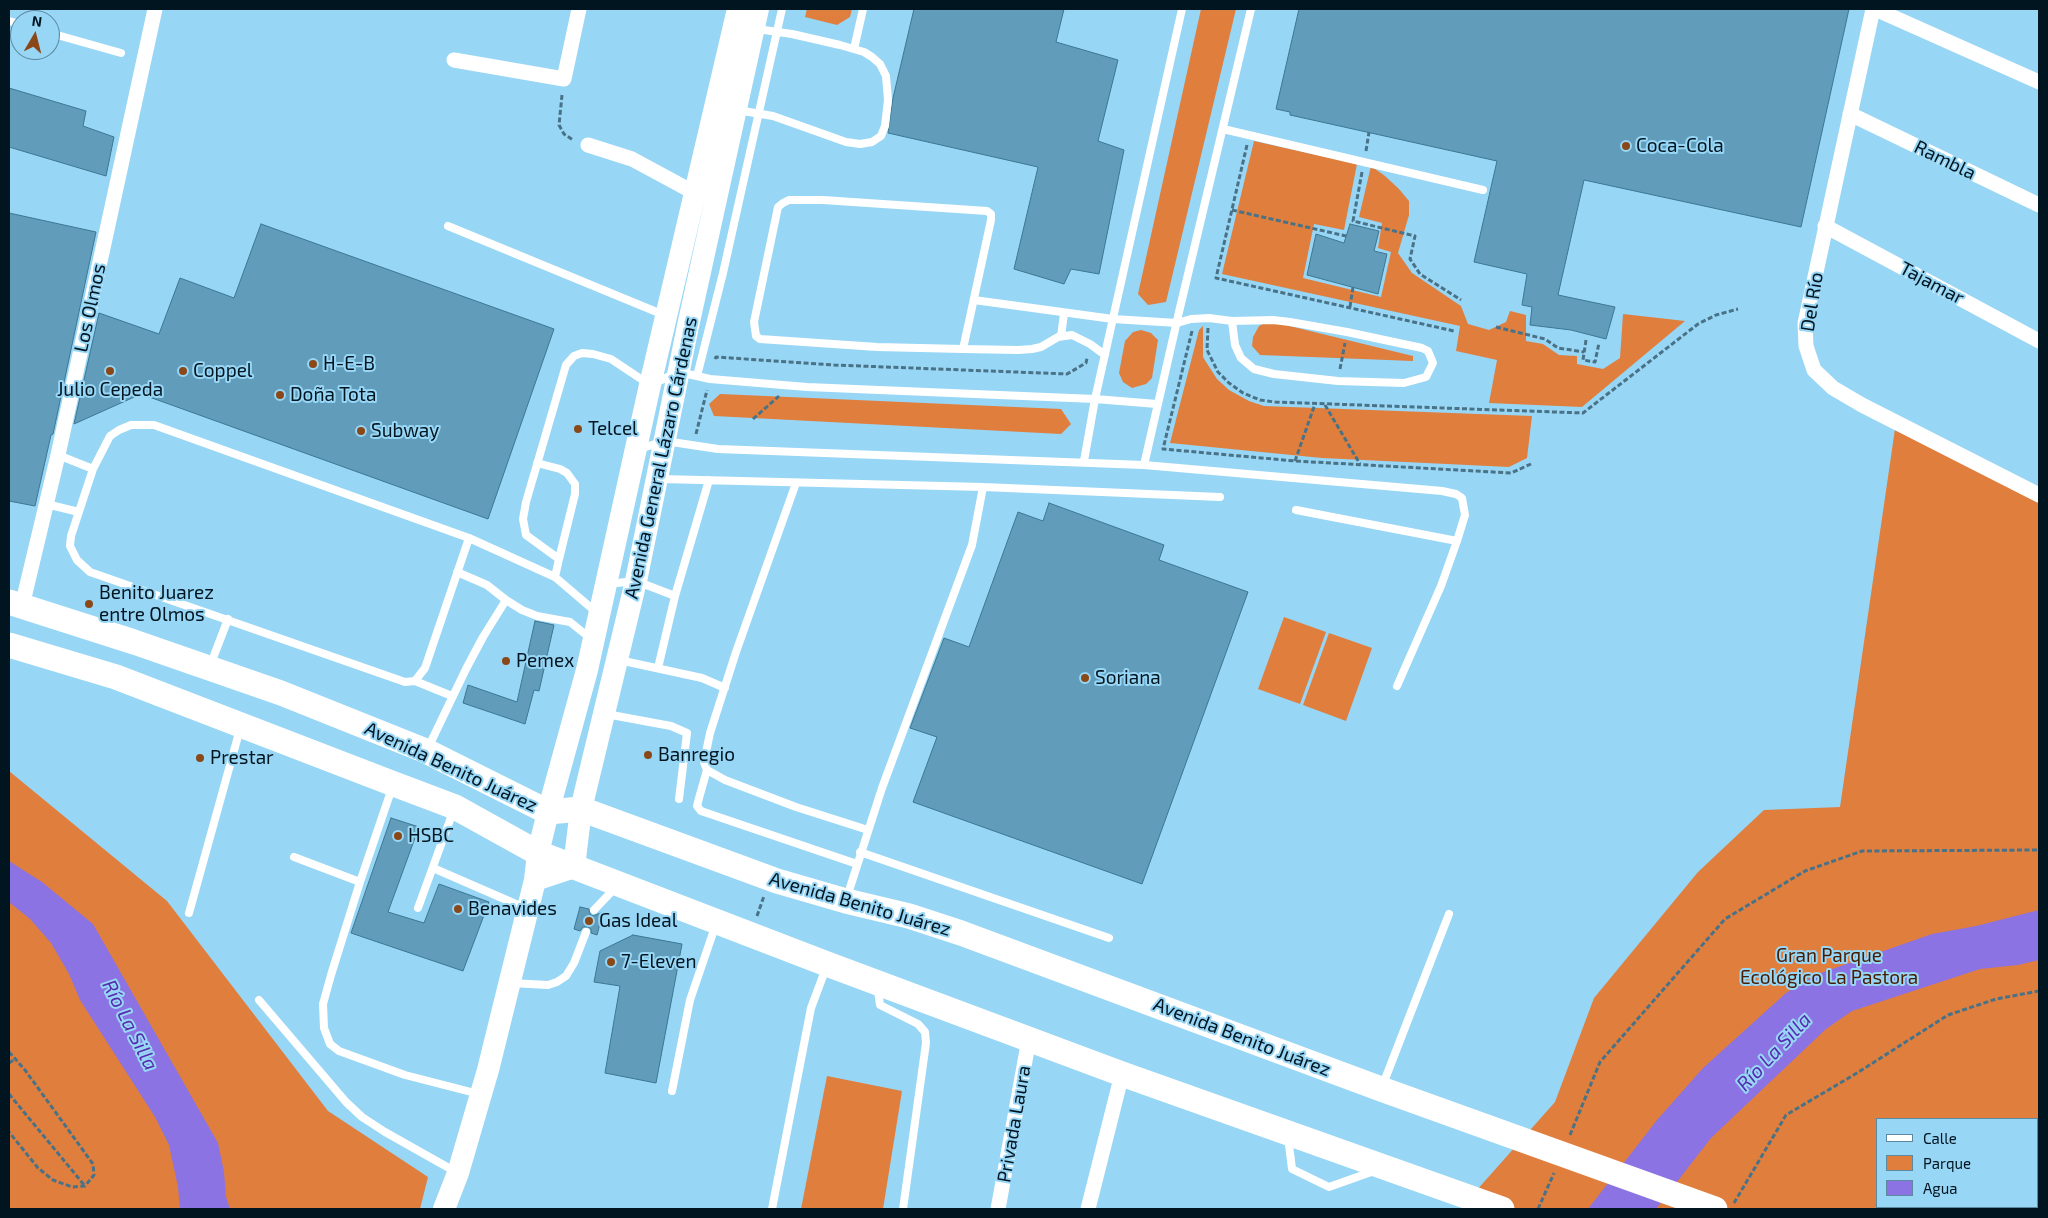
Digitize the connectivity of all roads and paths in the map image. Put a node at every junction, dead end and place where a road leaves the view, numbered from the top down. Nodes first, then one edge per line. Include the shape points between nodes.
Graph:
1 (155, 9) edge
2 (579, 9) edge
3 (738, 9) edge
4 (782, 9) edge
5 (863, 9) edge
6 (1182, 9) edge
7 (1251, 9) edge
8 (1874, 9) edge
9 (756, 19) edge
10 (777, 32) junction
11 (60, 36) edge
12 (854, 49) junction
13 (121, 54) dead end
14 (454, 60) dead end
15 (564, 79) junction
16 (2039, 82) edge
17 (735, 110) junction
18 (759, 114) junction
19 (1850, 114) junction
20 (1223, 129) junction
21 (1369, 132) dead end
22 (1247, 143) dead end
23 (588, 145) joint
24 (1364, 162) junction
25 (1483, 190) dead end
26 (695, 193) junction
27 (2039, 205) edge
28 (1232, 210) junction
29 (448, 226) dead end
30 (1825, 226) junction
31 (1346, 236) dead end
32 (682, 248) junction
33 (1353, 287) dead end
34 (974, 300) junction
35 (1461, 300) dead end
36 (1350, 307) junction
37 (1738, 309) dead end
38 (1064, 314) junction
39 (666, 316) junction
40 (1113, 319) junction
41 (1232, 321) junction
42 (1209, 322) dead end
43 (1177, 323) junction
44 (688, 326) junction
45 (1496, 326) dead end
46 (1192, 329) dead end
47 (1454, 330) dead end
48 (1064, 336) junction
49 (1346, 337) dead end
50 (1586, 340) dead end
51 (2039, 341) edge
52 (1599, 343) dead end
53 (963, 349) junction
54 (1584, 352) junction
55 (1105, 355) junction
56 (688, 374) junction
57 (710, 379) junction
58 (1338, 381) junction
59 (650, 385) junction
60 (780, 396) dead end
61 (1095, 399) junction
62 (1157, 404) junction
63 (1315, 404) junction
64 (1324, 404) junction
65 (753, 419) dead end
66 (666, 441) junction
67 (693, 445) junction
68 (635, 450) junction
69 (58, 455) junction
70 (1084, 461) junction
71 (1295, 461) junction
72 (537, 463) junction
73 (1360, 464) junction
74 (1531, 464) dead end
75 (1144, 465) junction
76 (93, 468) junction
77 (658, 478) junction
78 (709, 480) junction
79 (796, 483) junction
80 (983, 486) junction
81 (2039, 495) edge
82 (1220, 497) dead end
83 (46, 504) junction
84 (1296, 510) dead end
85 (79, 512) junction
86 (469, 538) junction
87 (1457, 541) junction
88 (559, 559) junction
89 (457, 572) junction
90 (555, 577) junction
91 (636, 581) junction
92 (606, 584) junction
93 (675, 596) junction
94 (506, 600) junction
95 (13, 606) edge
96 (600, 615) junction
97 (228, 619) junction
98 (593, 641) junction
99 (9, 645) edge
100 (617, 659) junction
101 (210, 668) junction
102 (658, 668) junction
103 (415, 681) junction
104 (1397, 686) dead end
105 (724, 688) junction
106 (452, 696) junction
107 (604, 714) junction
108 (241, 725) junction
109 (426, 751) junction
110 (707, 770) junction
111 (394, 784) junction
112 (679, 799) dead end
113 (455, 807) junction
114 (581, 809) junction
115 (548, 812) junction
116 (868, 830) junction
117 (2039, 850) edge
118 (860, 852) junction
119 (538, 853) junction
120 (294, 857) dead end
121 (857, 864) junction
122 (574, 866) junction
123 (432, 868) junction
124 (535, 880) junction
125 (360, 882) junction
126 (619, 884) junction
127 (846, 901) junction
128 (418, 908) dead end
129 (528, 909) junction
130 (594, 910) dead end
131 (189, 913) dead end
132 (1449, 914) dead end
133 (717, 922) junction
134 (586, 932) dead end
135 (1109, 938) dead end
136 (827, 964) junction
137 (510, 983) junction
138 (887, 986) junction
139 (2039, 991) edge
140 (259, 1000) dead end
141 (1029, 1038) junction
142 (9, 1052) edge
143 (15, 1059) junction
144 (9, 1063) edge
145 (1122, 1074) junction
146 (1381, 1089) junction
147 (672, 1092) dead end
148 (9, 1094) edge
149 (481, 1095) junction
150 (9, 1132) edge
151 (1288, 1133) junction
152 (1568, 1141) dead end
153 (1556, 1166) dead end
154 (1386, 1168) junction
155 (458, 1173) junction
156 (85, 1186) junction
157 (444, 1209) edge
158 (772, 1209) edge
159 (903, 1209) edge
160 (998, 1209) edge
161 (1088, 1209) edge
162 (1502, 1209) edge
163 (1538, 1209) edge
164 (1715, 1209) edge
165 (1730, 1209) edge

1 - 69 street, Los Olmos
2 - 15 street
3 - 26 street, Avenida General Lázaro Cárdenas
4 - 10 lane
5 - 12 lane
6 - 40 lane
7 - 20 lane
8 - 16 street
8 - 19 street, Del Río
9 - 10 lane
9 - 17 street, Avenida General Lázaro Cárdenas
10 - 12 lane
10 - 18 lane
11 - 13 lane
12 - 18 lane via 872,57 886,76 888,100 881,136 872,142 846,142
14 - 15 street
15 - 23 path via 560,125 564,134
17 - 18 lane
17 - 44 street, Avenida General Lázaro Cárdenas
18 - 56 lane via 723,273
19 - 27 street, Rambla
19 - 30 street, Del Río
20 - 24 lane
20 - 43 lane
21 - 24 path
22 - 28 path
23 - 26 street via 632,159
24 - 25 lane
24 - 35 path via 1353,221 1415,236 1410,259 1420,274
26 - 32 street, Avenida General Lázaro Cárdenas
28 - 31 path
28 - 36 path via 1216,278
29 - 39 lane
30 - 51 street, Tajamar
30 - 81 street, Del Río via 1806,323 1806,346 1814,370 1833,388 1862,405
32 - 39 street, Avenida General Lázaro Cárdenas
32 - 44 street via 686,235 691,241
33 - 36 path
34 - 38 lane
34 - 53 lane
34 - 53 lane via 991,220 987,211 823,200 790,200 778,207 754,322 756,336 769,341
36 - 47 path
37 - 64 path via 1698,324 1583,413
38 - 40 lane
38 - 48 lane
39 - 59 street, Avenida General Lázaro Cárdenas
40 - 43 lane
40 - 55 lane
41 - 43 lane via 1200,318
41 - 58 lane via 1235,346 1241,358 1254,368 1274,374
41 - 58 lane via 1290,322 1400,343 1428,351 1433,363 1426,377 1404,383
42 - 63 path via 1207,350 1218,372 1229,383 1260,400
43 - 62 lane
44 - 56 street, Avenida General Lázaro Cárdenas
45 - 54 path via 1545,340 1558,348
46 - 71 path via 1163,449
48 - 53 lane via 1032,349
48 - 55 lane via 1078,337
48 - 57 path via 1078,342 1087,354 1086,363 1067,374 716,358
49 - 58 path
50 - 54 path
52 - 54 path via 1595,362 1583,360
55 - 61 lane
56 - 57 lane
56 - 59 lane
56 - 66 street, Avenida General Lázaro Cárdenas
57 - 61 lane via 807,387
57 - 67 path
59 - 68 street, Avenida General Lázaro Cárdenas
59 - 72 lane via 611,359 587,354 574,356 566,365
60 - 65 path
61 - 62 lane
61 - 70 lane
62 - 75 lane
63 - 64 path
63 - 71 path
64 - 73 path
66 - 67 lane
66 - 68 lane
66 - 77 street, Avenida General Lázaro Cárdenas
67 - 70 lane via 745,450
68 - 92 street, Avenida General Lázaro Cárdenas
69 - 76 lane
69 - 83 street, Los Olmos
70 - 75 lane
71 - 73 path
72 - 88 lane via 526,502 523,528 530,540
72 - 88 lane via 560,469 575,484
73 - 74 path via 1511,473
75 - 87 lane via 1456,494 1465,506
76 - 85 lane
76 - 86 lane via 110,436 130,425 154,425
77 - 78 lane
77 - 91 street, Avenida General Lázaro Cárdenas
78 - 79 lane
78 - 93 lane
79 - 80 lane
79 - 105 lane
80 - 82 lane
80 - 116 lane via 972,546
83 - 85 lane
83 - 95 street, Los Olmos
84 - 87 lane
85 - 97 lane via 70,546 77,560 90,572
86 - 89 lane
86 - 90 lane
87 - 104 lane
88 - 90 lane
89 - 94 lane via 487,585
89 - 103 lane via 425,668
90 - 96 lane
91 - 92 lane
91 - 93 lane
91 - 100 street, Avenida General Lázaro Cárdenas
92 - 96 street, Avenida General Lázaro Cárdenas
93 - 102 lane
94 - 98 lane via 537,616 570,622
94 - 106 lane
95 - 101 main road, Avenida Benito Juárez
96 - 98 street, Avenida General Lázaro Cárdenas
97 - 101 lane
97 - 103 lane via 405,682
98 - 115 street, Avenida General Lázaro Cárdenas
99 - 108 main road, Avenida Benito Juárez via 116,678
100 - 102 lane
100 - 107 street, Avenida General Lázaro Cárdenas
101 - 109 main road, Avenida Benito Juárez
102 - 105 lane via 702,678
103 - 106 lane
105 - 110 lane via 704,752
106 - 109 lane
107 - 112 lane via 671,726 687,733
107 - 114 street, Avenida General Lázaro Cárdenas
108 - 111 main road, Avenida Benito Juárez
108 - 131 lane
109 - 115 main road, Avenida Benito Juárez
110 - 116 lane via 796,807
110 - 121 lane via 698,798 697,806 701,811
111 - 113 main road, Avenida Benito Juárez
111 - 125 lane
113 - 119 main road, Avenida Benito Juárez
113 - 123 lane
114 - 115 main road, Avenida Benito Juárez
114 - 122 street, Avenida General Lázaro Cárdenas
114 - 127 main road, Avenida Benito Juárez via 776,881
115 - 119 street, Avenida General Lázaro Cárdenas
116 - 118 lane
117 - 152 path via 1862,851 1805,871 1725,919 1600,1062
118 - 121 lane
118 - 135 lane
119 - 122 main road, Avenida Benito Juárez
119 - 124 street, Avenida General Lázaro Cárdenas
120 - 125 lane
121 - 127 lane
122 - 124 street
122 - 126 main road, Avenida Benito Juárez
123 - 128 lane
123 - 129 lane
124 - 129 street, Avenida General Lázaro Cárdenas
125 - 149 lane via 323,1004 324,1028 330,1044 339,1051 376,1065
126 - 130 lane
126 - 133 main road, Avenida Benito Juárez
127 - 146 main road, Avenida Benito Juárez via 909,916 978,939
129 - 137 street, Avenida General Lázaro Cárdenas
132 - 146 lane
133 - 136 main road, Avenida Benito Juárez
133 - 147 lane via 690,1000
134 - 137 lane via 566,976 548,985
136 - 138 main road, Avenida Benito Juárez
136 - 158 lane via 811,1008
137 - 149 street, Avenida General Lázaro Cárdenas
138 - 141 main road, Avenida Benito Juárez
138 - 159 lane via 878,992 880,1005 918,1024 925,1032 926,1043
139 - 165 path via 1996,999 1948,1014 1786,1115
140 - 155 lane via 362,1117
141 - 145 main road, Avenida Benito Juárez
141 - 160 street, Privada Laura
142 - 143 path
143 - 144 path
143 - 156 path via 93,1164 94,1175
145 - 151 main road, Avenida Benito Juárez
145 - 161 street
146 - 164 main road, Avenida Benito Juárez
148 - 156 path
149 - 155 street, Avenida General Lázaro Cárdenas
150 - 156 path via 38,1168 54,1180 72,1187
151 - 154 main road, Avenida Benito Juárez
151 - 154 lane via 1292,1169 1329,1187
153 - 163 path
154 - 162 main road, Avenida Benito Juárez
155 - 157 street, Avenida General Lázaro Cárdenas

